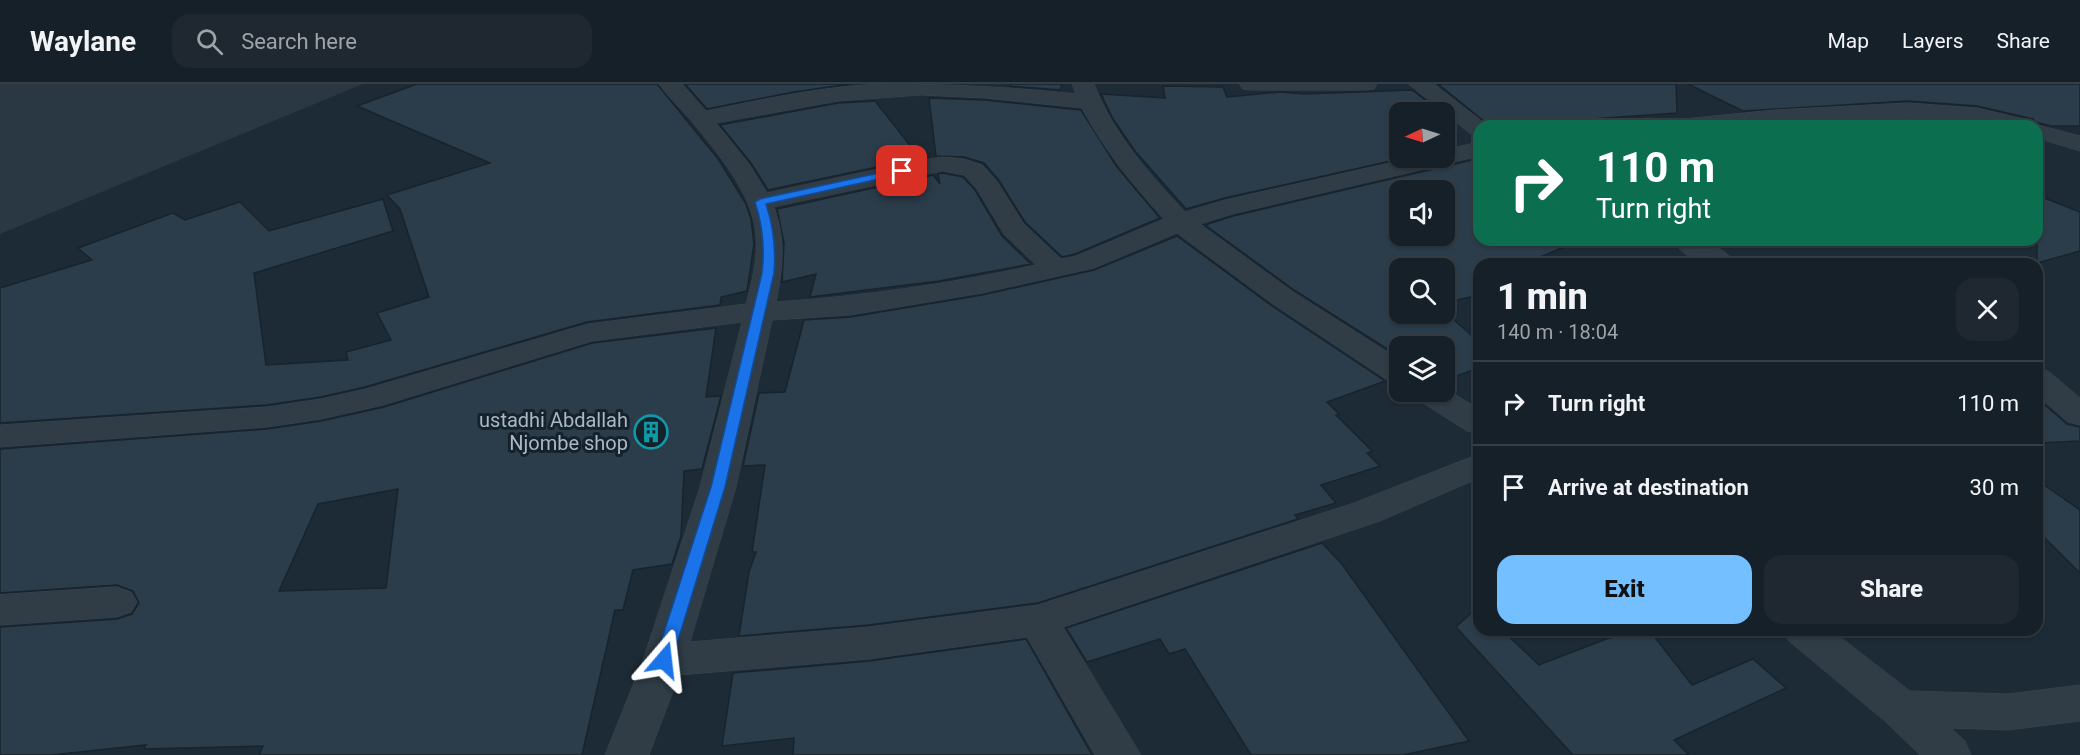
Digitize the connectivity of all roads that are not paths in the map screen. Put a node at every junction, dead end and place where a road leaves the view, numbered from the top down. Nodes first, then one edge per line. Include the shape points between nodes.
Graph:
1 (670, 84) edge
2 (1251, 84) edge
3 (1366, 84) edge
4 (1420, 84) edge
5 (1087, 93) edge
6 (701, 119) junction
7 (1741, 120) edge
8 (2000, 120) edge
9 (1473, 124) edge
10 (2043, 132) edge
11 (2080, 144) edge
12 (1473, 150) edge
13 (1455, 154) edge
14 (1396, 168) edge
15 (760, 202) junction
16 (1180, 222) junction
17 (1694, 246) edge
18 (1713, 258) edge
19 (1056, 269) junction
20 (759, 310) junction
21 (1389, 367) edge
22 (2043, 383) edge
23 (1444, 402) edge
24 (2080, 415) edge
25 (1473, 420) edge
26 (0, 436) edge
27 (1473, 468) edge
28 (117, 602) dead end
29 (0, 610) edge
30 (1038, 620) junction
31 (1810, 636) edge
32 (664, 660) junction
33 (2080, 703) edge
34 (1901, 709) junction
35 (627, 755) edge
36 (1119, 755) edge
37 (1949, 755) edge

1 - 6 street
2 - 3 street
4 - 9 street
5 - 6 street via 921,89 821,96
5 - 16 street via 1109,138
6 - 15 street
7 - 8 street via 1944,109
10 - 11 street
12 - 13 street
14 - 16 street
15 - 19 street via 916,168 964,166 987,184 1013,228
15 - 20 street via 768,224 770,249
16 - 19 street via 1084,262
16 - 21 street via 1283,298
17 - 18 street
19 - 20 street via 893,300 801,310
20 - 26 street via 588,333 321,410
20 - 32 street via 718,487
22 - 24 street
23 - 25 street
27 - 30 street via 1367,512
28 - 29 street
30 - 32 street via 870,643
30 - 36 street
31 - 34 street
32 - 35 street
33 - 34 street via 2008,712
34 - 37 street

